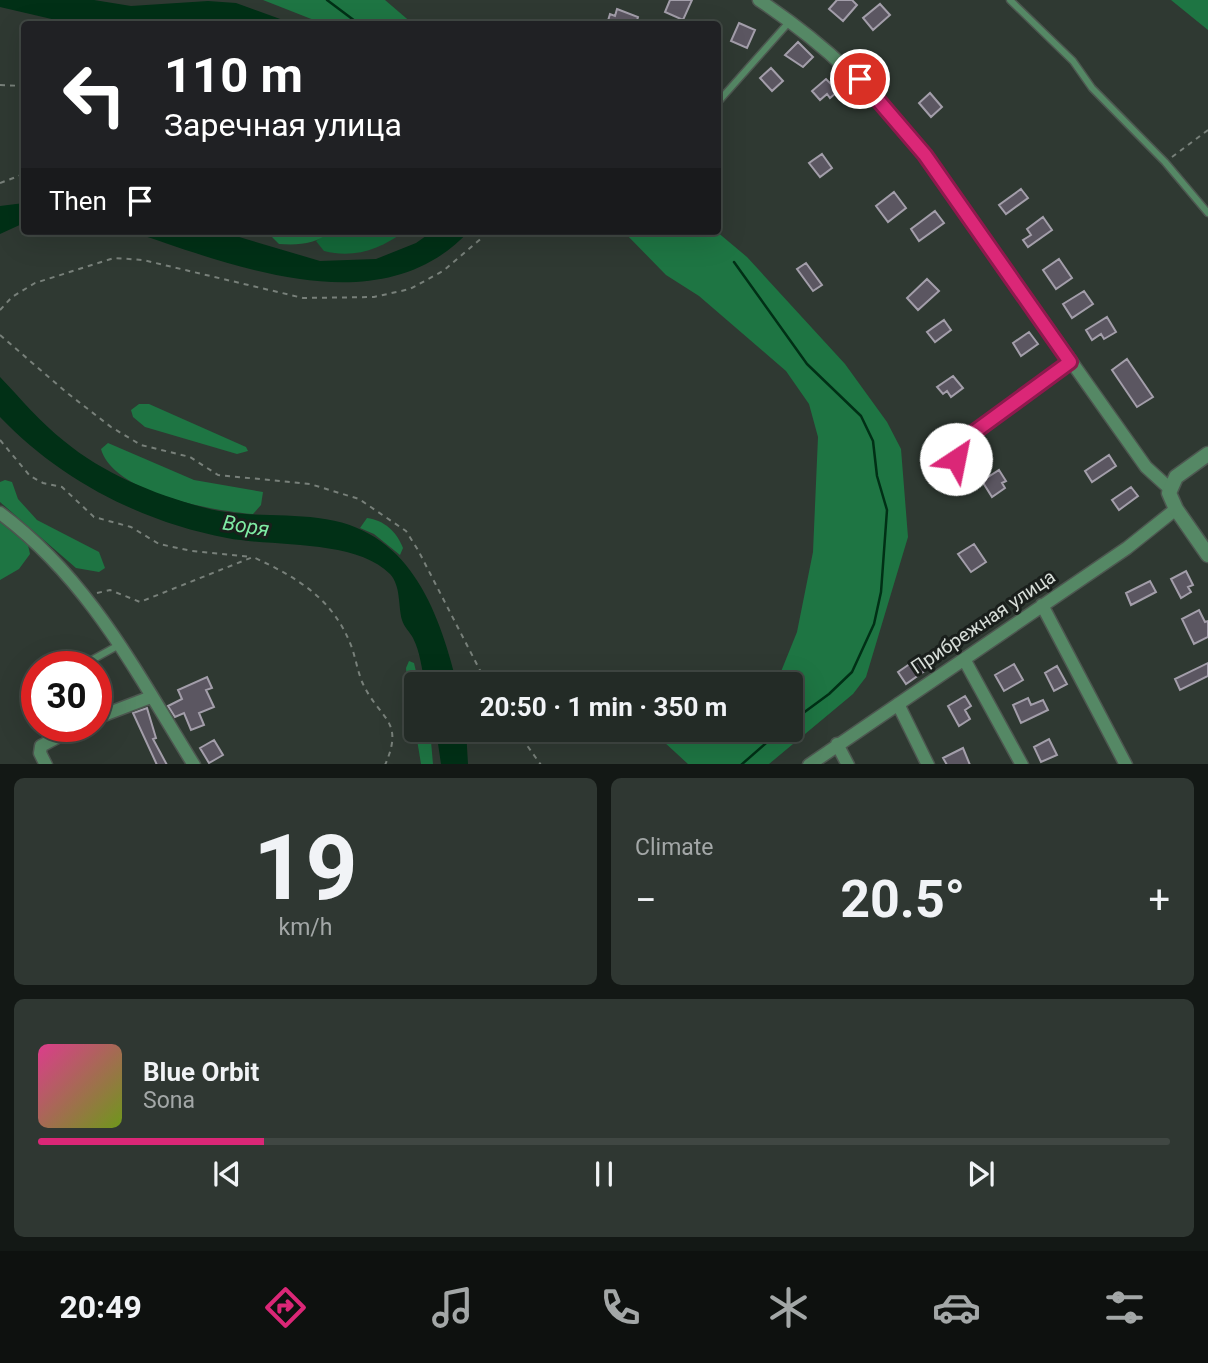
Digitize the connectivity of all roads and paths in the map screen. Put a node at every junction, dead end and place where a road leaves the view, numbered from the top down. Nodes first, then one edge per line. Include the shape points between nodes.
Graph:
1 (759, 0) edge
2 (1010, 0) edge
3 (790, 21) junction
4 (0, 85) edge
5 (21, 86) edge
6 (721, 99) edge
7 (1208, 130) edge
8 (1165, 162) junction
9 (21, 175) edge
10 (0, 183) edge
11 (1208, 214) edge
12 (485, 235) edge
13 (0, 310) edge
14 (0, 335) edge
15 (1070, 362) junction
16 (0, 440) edge
17 (1208, 454) edge
18 (966, 480) dead end
19 (1169, 488) junction
20 (1176, 509) junction
21 (0, 513) edge
22 (1208, 555) edge
23 (253, 557) junction
24 (86, 596) junction
25 (1042, 605) junction
26 (120, 645) junction
27 (109, 651) edge
28 (964, 659) junction
29 (481, 672) edge
30 (151, 697) junction
31 (898, 704) junction
32 (112, 712) edge
33 (48, 742) edge
34 (525, 742) edge
35 (838, 744) junction
36 (46, 764) edge
37 (193, 764) edge
38 (385, 764) edge
39 (540, 764) edge
40 (810, 764) edge
41 (848, 764) edge
42 (928, 764) edge
43 (1021, 764) edge
44 (1125, 764) edge

1 - 3 street
2 - 8 lane
3 - 6 lane
3 - 15 street via 853,72 886,107 933,166
4 - 5 path
7 - 8 path
8 - 11 lane
9 - 10 path
12 - 13 path via 443,271 410,289 374,297 303,298 143,260 114,258 35,283
14 - 29 path via 111,427 141,445 190,457 226,477 330,488 359,499 391,520 406,531 418,550
15 - 18 street via 956,447
15 - 19 street via 1146,467
16 - 23 path via 30,476 62,486 94,517 131,527 159,544
17 - 19 street via 1176,477
19 - 20 street
20 - 22 street
20 - 25 street, Прибрежная улица
21 - 24 street via 40,544
23 - 24 path via 141,601 110,590
23 - 38 path via 310,587 339,619 365,687 394,733
24 - 26 street
25 - 28 street, Прибрежная улица
25 - 44 street
26 - 27 lane
26 - 30 street
28 - 31 street, Прибрежная улица
28 - 43 street
30 - 32 street
30 - 37 street
31 - 35 street, Прибрежная улица
31 - 42 street
33 - 36 street via 40,753
34 - 39 path
35 - 40 street, Прибрежная улица
35 - 41 street

